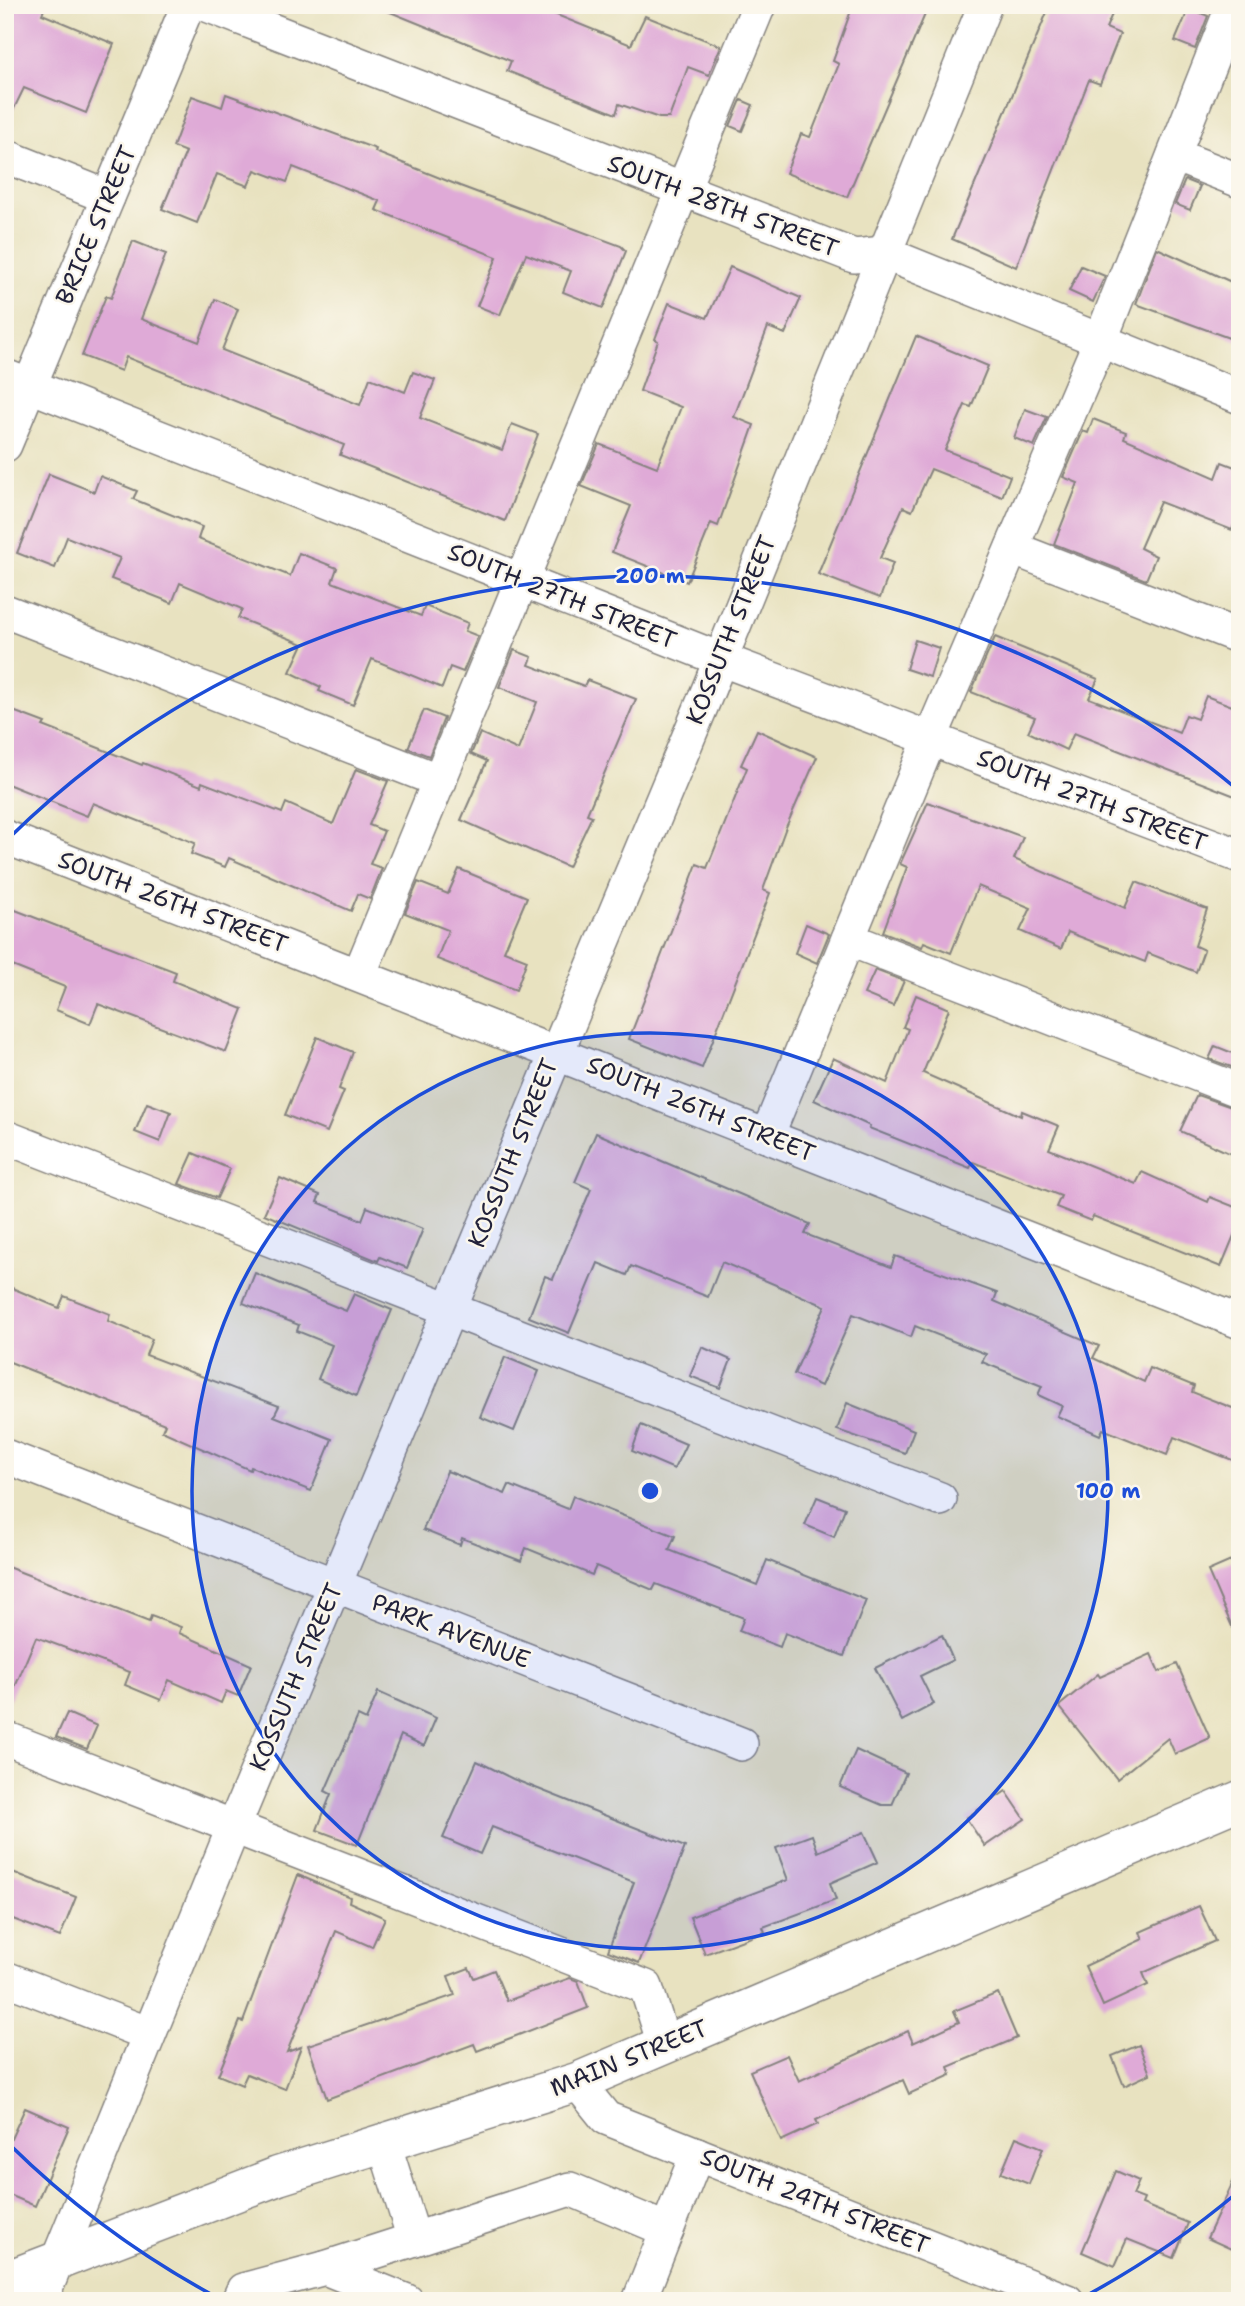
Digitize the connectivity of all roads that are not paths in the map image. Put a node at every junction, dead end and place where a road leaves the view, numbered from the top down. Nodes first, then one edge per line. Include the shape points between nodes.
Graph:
1 (188, 5) edge
2 (207, 5) edge
3 (759, 5) edge
4 (985, 5) edge
5 (1233, 5) edge
6 (1174, 155) junction
7 (5, 156) edge
8 (1240, 181) edge
9 (682, 191) junction
10 (108, 197) junction
11 (884, 253) junction
12 (1101, 339) junction
13 (18, 381) edge
14 (1240, 397) edge
15 (5, 445) edge
16 (1012, 548) junction
17 (520, 580) junction
18 (5, 611) edge
19 (1240, 637) edge
20 (720, 659) junction
21 (930, 739) junction
22 (440, 781) junction
23 (5, 837) edge
24 (1240, 856) edge
25 (848, 939) junction
26 (359, 975) junction
27 (555, 1051) junction
28 (1240, 1091) edge
29 (767, 1136) junction
30 (5, 1137) edge
31 (449, 1307) junction
32 (1240, 1322) edge
33 (5, 1456) edge
34 (940, 1499) dead end
35 (334, 1586) junction
36 (5, 1738) edge
37 (741, 1744) dead end
38 (1240, 1800) edge
39 (234, 1826) junction
40 (5, 1978) edge
41 (149, 2034) junction
42 (664, 2044) junction
43 (577, 2082) junction
44 (384, 2143) junction
45 (697, 2154) junction
46 (667, 2230) junction
47 (414, 2239) junction
48 (60, 2258) junction
49 (325, 2268) junction
50 (5, 2281) edge
51 (41, 2301) edge
52 (238, 2301) edge
53 (407, 2301) edge
54 (639, 2301) edge
55 (1067, 2301) edge

1 - 10 street, BRICE STREET
2 - 9 street, SOUTH 28TH STREET
3 - 9 street
4 - 11 street, KOSSUTH STREET
5 - 6 street
6 - 8 street
6 - 12 street
7 - 10 street
9 - 11 street, SOUTH 28TH STREET via 855,256
9 - 17 street
10 - 13 street, BRICE STREET
11 - 12 street, SOUTH 28TH STREET
11 - 20 street, KOSSUTH STREET
12 - 14 street, SOUTH 28TH STREET
12 - 16 street
13 - 15 street, BRICE STREET
13 - 17 street, SOUTH 27TH STREET
16 - 19 street
16 - 21 street
17 - 20 street, SOUTH 27TH STREET
17 - 22 street
18 - 22 street
20 - 21 street, SOUTH 27TH STREET
20 - 27 street, KOSSUTH STREET
21 - 24 street, SOUTH 27TH STREET
21 - 25 street
22 - 26 street
23 - 26 street, SOUTH 26TH STREET
25 - 28 street
25 - 29 street
26 - 27 street, SOUTH 26TH STREET
27 - 29 street, SOUTH 26TH STREET
27 - 31 street, KOSSUTH STREET
29 - 32 street, SOUTH 26TH STREET
30 - 31 street
31 - 34 street
31 - 35 street, KOSSUTH STREET
33 - 35 street, PARK AVENUE
35 - 37 street, PARK AVENUE
35 - 39 street, KOSSUTH STREET
36 - 39 street
38 - 42 main road, MAIN STREET
39 - 41 street, KOSSUTH STREET
39 - 42 street via 646,1987
40 - 41 street
41 - 48 street, KOSSUTH STREET
42 - 43 main road, MAIN STREET
43 - 44 main road, MAIN STREET
43 - 45 street, SOUTH 24TH STREET via 606,2118
44 - 47 street
44 - 48 main road, MAIN STREET via 278,2176
45 - 46 street
45 - 55 street, SOUTH 24TH STREET
46 - 47 street via 570,2189
46 - 54 street
47 - 49 street
48 - 50 main road, MAIN STREET
48 - 51 street, KOSSUTH STREET
49 - 52 street via 243,2290
49 - 53 street

